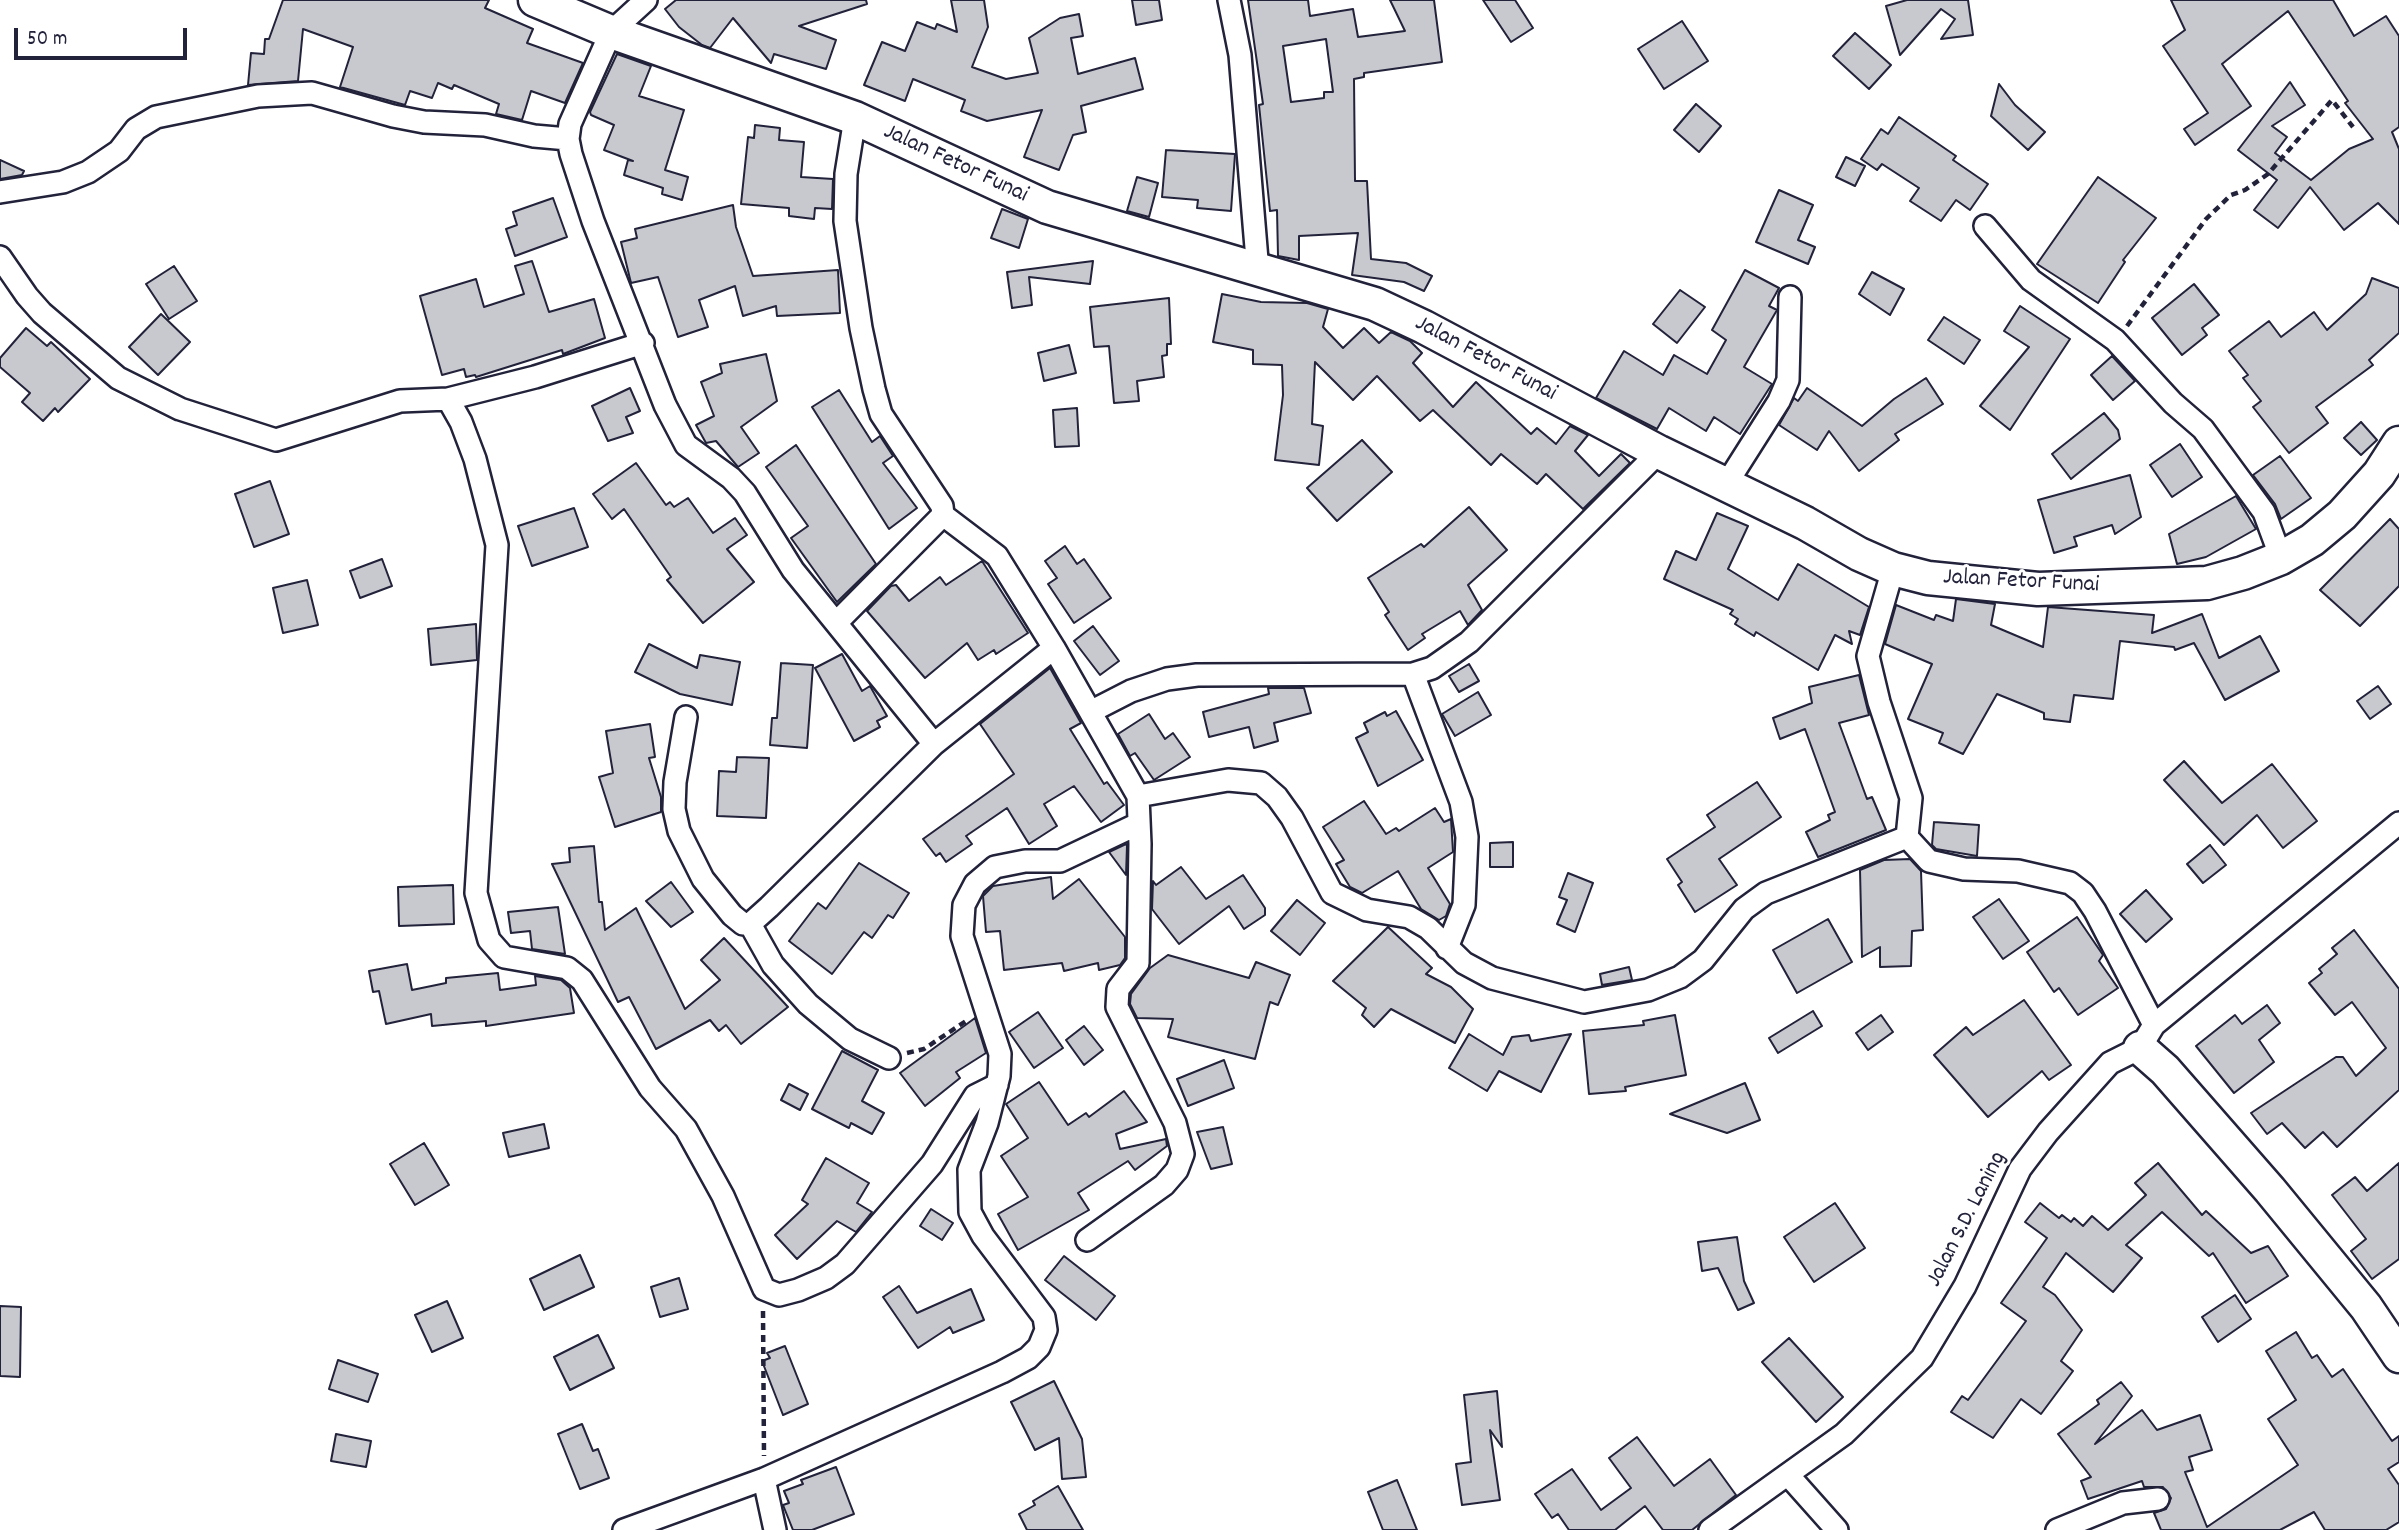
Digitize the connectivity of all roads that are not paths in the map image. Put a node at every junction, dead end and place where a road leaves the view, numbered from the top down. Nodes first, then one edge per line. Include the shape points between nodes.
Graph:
1 (646, 0) edge
2 (1229, 0) edge
3 (541, 1) edge
4 (611, 32) junction
5 (855, 118) junction
6 (568, 139) junction
7 (0, 192) edge
8 (1985, 226) dead end
9 (0, 257) edge
10 (1258, 272) junction
11 (1790, 297) dead end
12 (643, 343) junction
13 (448, 398) junction
14 (2399, 443) edge
15 (1659, 452) junction
16 (1727, 484) junction
17 (943, 515) junction
18 (2281, 558) junction
19 (1893, 569) junction
20 (836, 623) junction
21 (1054, 648) junction
22 (1413, 674) junction
23 (1092, 711) junction
24 (686, 717) dead end
25 (934, 744) junction
26 (1138, 796) junction
27 (2399, 823) edge
28 (1138, 824) junction
29 (1907, 837) junction
30 (750, 924) junction
31 (1447, 948) junction
32 (2147, 1036) junction
33 (889, 1058) road end
34 (997, 1084) junction
35 (1087, 1240) dead end
36 (2399, 1356) edge
37 (1789, 1476) junction
38 (764, 1479) junction
39 (2158, 1499) dead end
40 (624, 1530) edge
41 (775, 1530) edge
42 (1710, 1530) edge
43 (1837, 1530) edge
44 (2057, 1530) edge

1 - 4 street
2 - 10 street via 1240,55
3 - 4 street, Jalan Fetor Funai
4 - 5 street, Jalan Fetor Funai
4 - 6 street via 570,124
5 - 10 street, Jalan Fetor Funai via 1047,207
5 - 17 street via 845,220 874,389 880,414 942,506
6 - 7 street via 485,125 393,117 312,93 258,96 156,117 88,172 64,182
6 - 12 street via 593,221
8 - 18 street via 2031,280 2115,340 2222,452 2264,512
9 - 13 street via 42,313 118,378 161,402 253,435 276,440 400,401
10 - 15 street, Jalan Fetor Funai via 1375,304
11 - 16 street via 1788,380
12 - 13 street
12 - 20 street via 665,405 686,445 745,494 793,570
13 - 34 street via 475,459 497,545 476,893 489,940 504,957 567,968 582,980 650,1088 686,1129 723,1196 764,1289 779,1295 798,1290 845,1264 932,1164 975,1096
14 - 18 street, Jalan Fetor Funai via 2379,474 2342,515
15 - 16 street, Jalan Fetor Funai
15 - 22 street via 1469,642 1432,668
16 - 19 street, Jalan Fetor Funai
17 - 20 street
17 - 21 street via 997,556
18 - 19 street, Jalan Fetor Funai via 2207,583 2138,587 1976,585
19 - 29 street via 1868,656 1911,798
20 - 25 street
21 - 23 street
21 - 25 street
22 - 23 street via 1198,675 1143,687
22 - 31 street via 1461,802 1467,837 1464,905
23 - 26 street
24 - 30 street via 675,782 679,831 703,879 739,922
25 - 30 street
26 - 28 street
26 - 31 street via 1228,780 1261,783 1292,818 1332,893 1367,910 1409,917
27 - 32 street, Jalan S.D. Laning
28 - 34 street via 1060,861 995,867 975,884 964,905 962,936 1000,1054
28 - 35 street via 1138,962 1118,989 1117,1007 1175,1123 1184,1154 1164,1185
29 - 31 street via 1766,893 1744,909 1703,960 1680,977 1648,990 1584,1002 1492,978
29 - 32 street via 1929,861 1964,869 2018,871 2077,888 2095,911
30 - 33 street via 772,965 808,1004 850,1039
32 - 36 street via 2165,1070 2366,1307
32 - 37 street, Jalan S.D. Laning via 2110,1063 2020,1170 1965,1286 1922,1358 1881,1401
34 - 38 street via 969,1170 970,1212 1044,1317 1046,1330 1039,1347 1002,1372
37 - 42 street, Jalan S.D. Laning
37 - 43 street
38 - 40 street
38 - 41 street
39 - 44 street via 2123,1503

